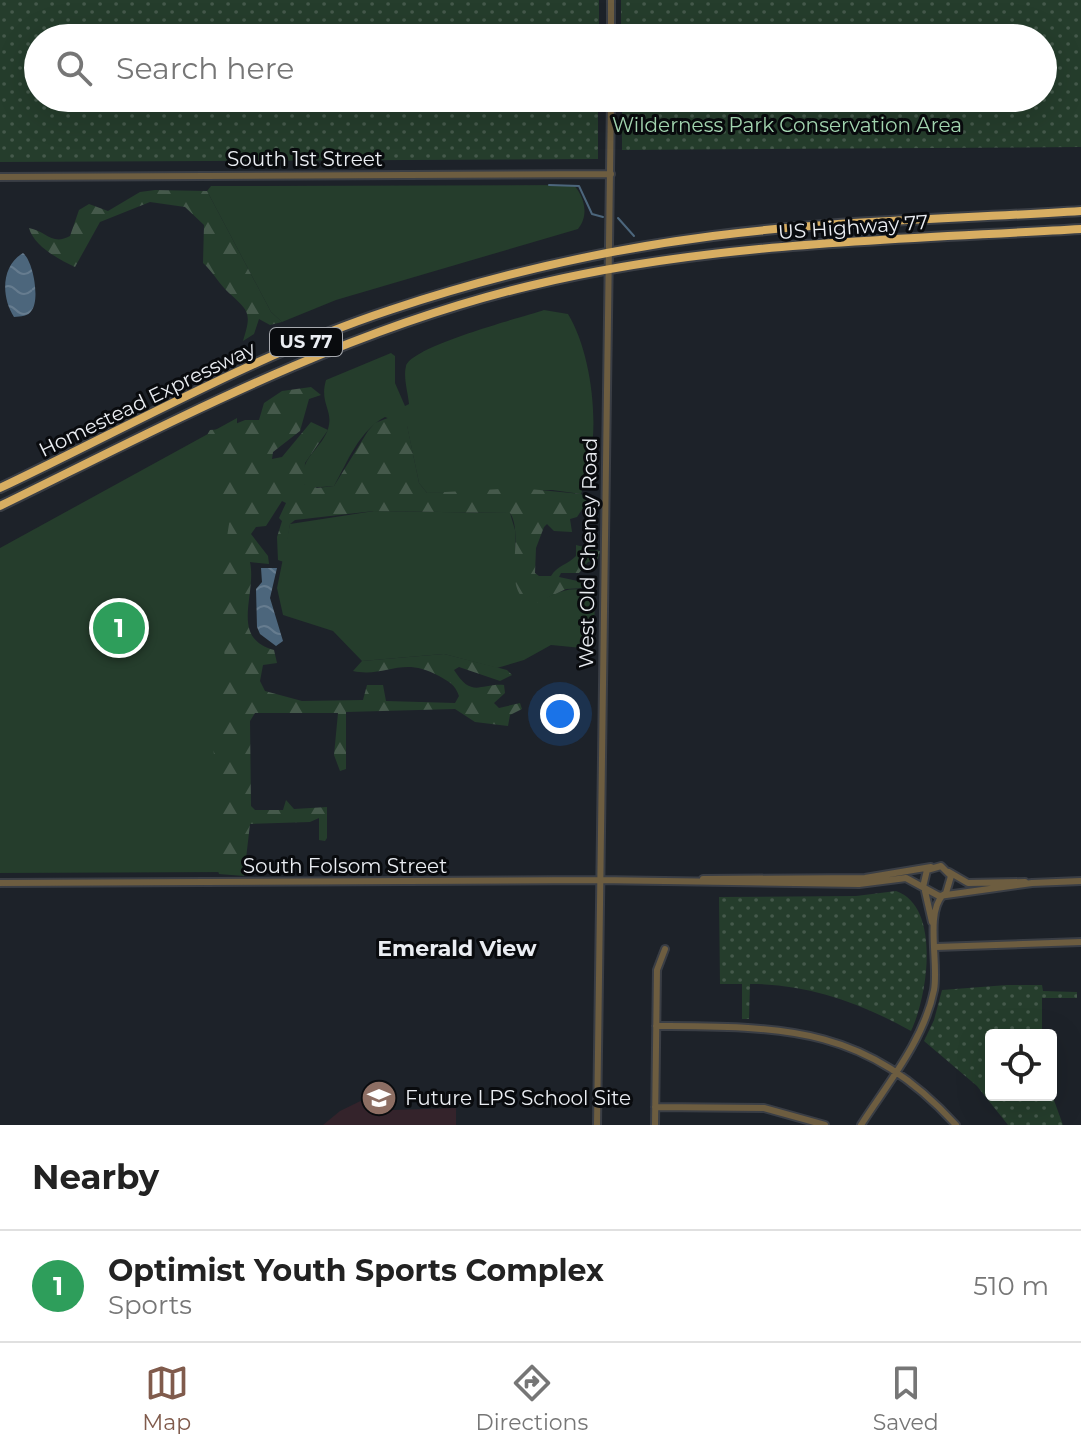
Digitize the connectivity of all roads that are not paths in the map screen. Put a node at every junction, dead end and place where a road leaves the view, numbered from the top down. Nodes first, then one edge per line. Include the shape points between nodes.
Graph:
1 (611, 0) edge
2 (611, 24) edge
3 (611, 112) edge
4 (611, 174) junction
5 (0, 177) edge
6 (1081, 211) edge
7 (1081, 229) edge
8 (631, 249) joint
9 (610, 252) junction
10 (627, 266) joint
11 (609, 269) junction
12 (0, 488) edge
13 (0, 506) edge
14 (931, 867) junction
15 (949, 872) junction
16 (598, 880) junction
17 (690, 881) junction
18 (1081, 881) edge
19 (0, 883) edge
20 (1032, 883) junction
21 (924, 888) junction
22 (944, 894) junction
23 (934, 926) junction
24 (1081, 942) edge
25 (936, 947) junction
26 (665, 949) dead end
27 (656, 1026) junction
28 (895, 1071) junction
29 (655, 1107) junction
30 (597, 1125) edge
31 (655, 1125) edge
32 (825, 1125) edge
33 (861, 1125) edge
34 (956, 1125) edge

1 - 2 street
3 - 4 street, West Old Cheney Road
4 - 5 street, South 1st Street
4 - 9 street, West Old Cheney Road
6 - 8 highway, US Highway 77 / US 77 via 765,231
7 - 10 highway, US Highway 77 / US 77 via 784,247
8 - 9 highway, Homestead Expressway / US 77
9 - 11 street, West Old Cheney Road
9 - 12 highway, Homestead Expressway / US 77 via 481,282 336,329
10 - 11 highway, Homestead Expressway / US 77
11 - 13 highway, Homestead Expressway / US 77 via 492,295 342,345 251,383
11 - 16 street, West Old Cheney Road
14 - 15 street
14 - 17 street, South Folsom Street via 865,878
14 - 21 street via 922,878
15 - 20 street via 968,883
15 - 22 street via 952,881
16 - 17 street, South Folsom Street
16 - 19 street, South Folsom Street
16 - 30 street, West Old Cheney Road
17 - 21 street, South Folsom Street via 859,884 906,878
18 - 20 street
20 - 22 street
21 - 22 street via 930,894
21 - 23 street
22 - 23 street via 935,906
23 - 25 street
24 - 25 street
25 - 28 street via 927,1014
26 - 27 street via 657,970
27 - 28 street via 805,1033 842,1044
27 - 29 street
28 - 33 street
28 - 34 street
29 - 31 street
29 - 32 street via 764,1108

